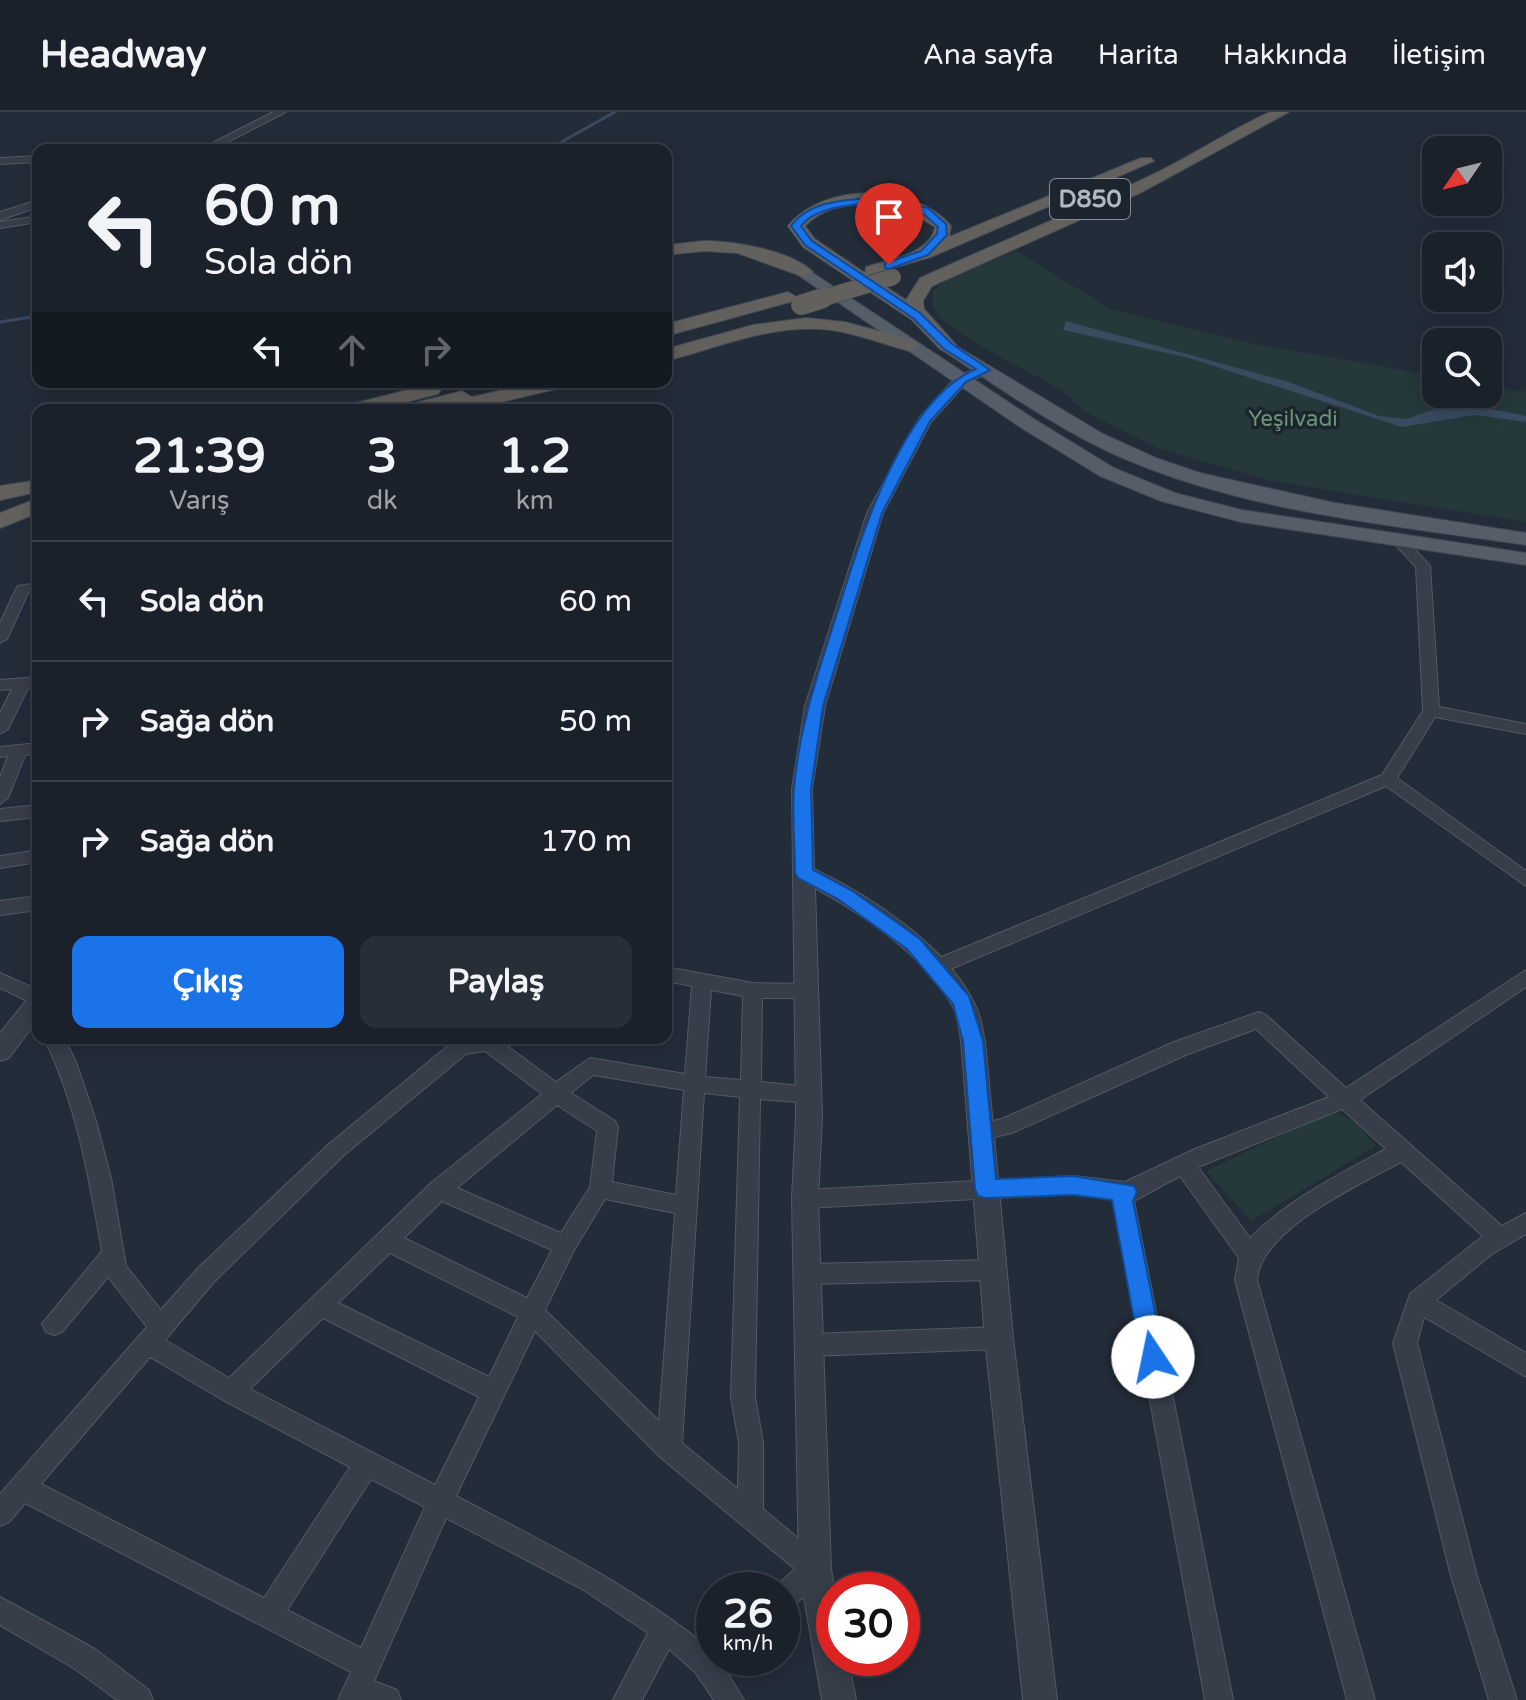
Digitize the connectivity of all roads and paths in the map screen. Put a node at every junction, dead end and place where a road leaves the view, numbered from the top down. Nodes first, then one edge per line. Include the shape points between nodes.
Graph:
1 (281, 112) edge
2 (1282, 112) edge
3 (1256, 119) edge
4 (1200, 137) dead end
5 (216, 144) edge
6 (1157, 157) dead end
7 (32, 159) edge
8 (0, 161) edge
9 (32, 205) edge
10 (0, 216) edge
11 (32, 220) edge
12 (0, 225) edge
13 (672, 249) edge
14 (925, 253) junction
15 (804, 272) joint
16 (794, 301) junction
17 (754, 306) junction
18 (672, 309) edge
19 (917, 316) junction
20 (672, 328) edge
21 (672, 343) edge
22 (909, 345) junction
23 (948, 346) joint
24 (672, 353) edge
25 (984, 370) junction
26 (962, 379) junction
27 (440, 388) edge
28 (499, 388) edge
29 (536, 388) edge
30 (375, 404) edge
31 (434, 404) edge
32 (468, 404) edge
33 (32, 487) edge
34 (0, 493) edge
35 (32, 504) edge
36 (32, 506) edge
37 (0, 509) edge
38 (0, 521) edge
39 (1526, 539) edge
40 (1401, 543) junction
41 (1526, 559) edge
42 (32, 588) edge
43 (0, 639) edge
44 (30, 683) edge
45 (0, 685) edge
46 (1431, 711) junction
47 (0, 729) edge
48 (1526, 729) edge
49 (32, 749) edge
50 (19, 750) junction
51 (0, 752) edge
52 (1388, 779) junction
53 (0, 798) edge
54 (32, 812) edge
55 (0, 815) edge
56 (32, 857) edge
57 (0, 862) edge
58 (804, 873) junction
59 (1526, 880) edge
60 (32, 904) edge
61 (0, 908) edge
62 (934, 968) junction
63 (672, 975) edge
64 (1526, 977) edge
65 (0, 980) edge
66 (702, 981) junction
67 (753, 990) junction
68 (806, 991) junction
69 (32, 1005) edge
70 (32, 1013) edge
71 (57, 1044) edge
72 (481, 1044) edge
73 (489, 1044) edge
74 (0, 1051) edge
75 (695, 1084) junction
76 (750, 1089) junction
77 (558, 1095) junction
78 (809, 1095) junction
79 (1345, 1099) junction
80 (981, 1131) junction
81 (1402, 1151) junction
82 (1183, 1164) junction
83 (600, 1189) junction
84 (986, 1189) junction
85 (439, 1190) junction
86 (1127, 1192) junction
87 (805, 1199) junction
88 (686, 1206) junction
89 (1526, 1223) edge
90 (1501, 1239) junction
91 (386, 1240) junction
92 (565, 1245) junction
93 (113, 1254) junction
94 (1251, 1257) junction
95 (993, 1270) junction
96 (807, 1274) junction
97 (1418, 1301) junction
98 (319, 1305) junction
99 (532, 1312) junction
100 (54, 1324) dead end
101 (154, 1335) junction
102 (999, 1338) junction
103 (809, 1345) junction
104 (1526, 1366) edge
105 (231, 1392) junction
106 (495, 1393) junction
107 (669, 1448) junction
108 (367, 1463) junction
109 (21, 1487) junction
110 (441, 1501) junction
111 (0, 1513) edge
112 (750, 1516) junction
113 (815, 1569) junction
114 (800, 1582) edge
115 (0, 1610) edge
116 (269, 1615) junction
117 (665, 1629) junction
118 (696, 1649) edge
119 (718, 1676) edge
120 (359, 1685) edge
121 (139, 1700) edge
122 (387, 1700) edge
123 (627, 1700) edge
124 (730, 1700) edge
125 (839, 1700) edge
126 (1040, 1700) edge
127 (1219, 1700) edge
128 (1361, 1700) edge
129 (1503, 1700) edge

1 - 5 street
2 - 3 highway, D850
3 - 4 highway, D850
3 - 16 highway, D850, bridge via 1041,220 893,277
3 - 19 highway via 1219,148 926,282 912,302
6 - 14 highway, D850
7 - 8 street
9 - 10 street
11 - 12 street
13 - 15 highway via 744,248
14 - 16 highway, D850
14 - 19 highway via 942,235 943,226 924,210 895,201 859,200 824,207 796,226 809,243
15 - 22 main road
16 - 17 highway, D850
16 - 21 highway, D850
17 - 18 highway via 718,312
17 - 20 highway, D850
19 - 23 highway
22 - 24 highway via 853,328 805,323
22 - 26 main road
23 - 25 main road
25 - 26 street
25 - 39 main road via 1089,434 1185,474 1347,511
26 - 40 main road via 1107,472 1168,497 1241,516
26 - 58 street via 925,420 875,513 815,706 802,789
27 - 30 highway
28 - 31 highway
29 - 32 highway
33 - 34 highway
35 - 37 highway
36 - 38 highway
40 - 41 main road
40 - 46 street via 1423,566
42 - 43 street via 23,589
44 - 45 street
44 - 47 street
46 - 48 street
46 - 52 street
49 - 50 street
50 - 51 street
50 - 53 street
52 - 59 street
52 - 62 street
54 - 55 street
56 - 57 street
58 - 62 street via 913,944
58 - 68 street
60 - 61 street
62 - 80 street via 962,1001 973,1041
63 - 66 street
64 - 79 street
65 - 69 street
66 - 67 street
66 - 75 street
67 - 68 street
67 - 76 street
68 - 78 street
70 - 74 street
71 - 93 street via 86,1121
72 - 101 street via 461,1047 336,1150 206,1275
73 - 77 street
75 - 76 street
75 - 77 street via 590,1066
75 - 88 street
76 - 78 street
76 - 112 street via 743,1397 751,1443
77 - 83 street via 608,1127
77 - 85 street
78 - 87 street
79 - 80 street via 1259,1020 1181,1048 1005,1127
79 - 81 street
79 - 82 street
80 - 84 street
81 - 90 street
81 - 94 street via 1291,1215
82 - 86 street
82 - 94 street
83 - 88 street
83 - 92 street
84 - 86 street via 1073,1185
84 - 87 street
84 - 95 street
85 - 91 street
85 - 92 street
86 - 127 street via 1123,1201
87 - 96 street
88 - 107 street
89 - 90 street
90 - 97 street
91 - 98 street
91 - 99 street
92 - 99 street
93 - 100 street
93 - 101 street via 116,1270
94 - 128 street via 1246,1280
95 - 96 street
95 - 102 street
96 - 103 street
97 - 104 street
97 - 129 street via 1405,1343 1464,1576
98 - 105 street
98 - 106 street
99 - 106 street
99 - 107 street
101 - 105 street
101 - 109 street
102 - 103 street
102 - 126 street
103 - 113 street
105 - 108 street
106 - 110 street
107 - 112 street
108 - 110 street
108 - 116 street
109 - 111 street
109 - 116 street
110 - 117 street via 591,1580
110 - 120 street
112 - 113 street
113 - 114 street
113 - 125 street
115 - 121 street via 85,1659
116 - 120 street
117 - 118 street
117 - 123 street
119 - 124 street
120 - 122 street

